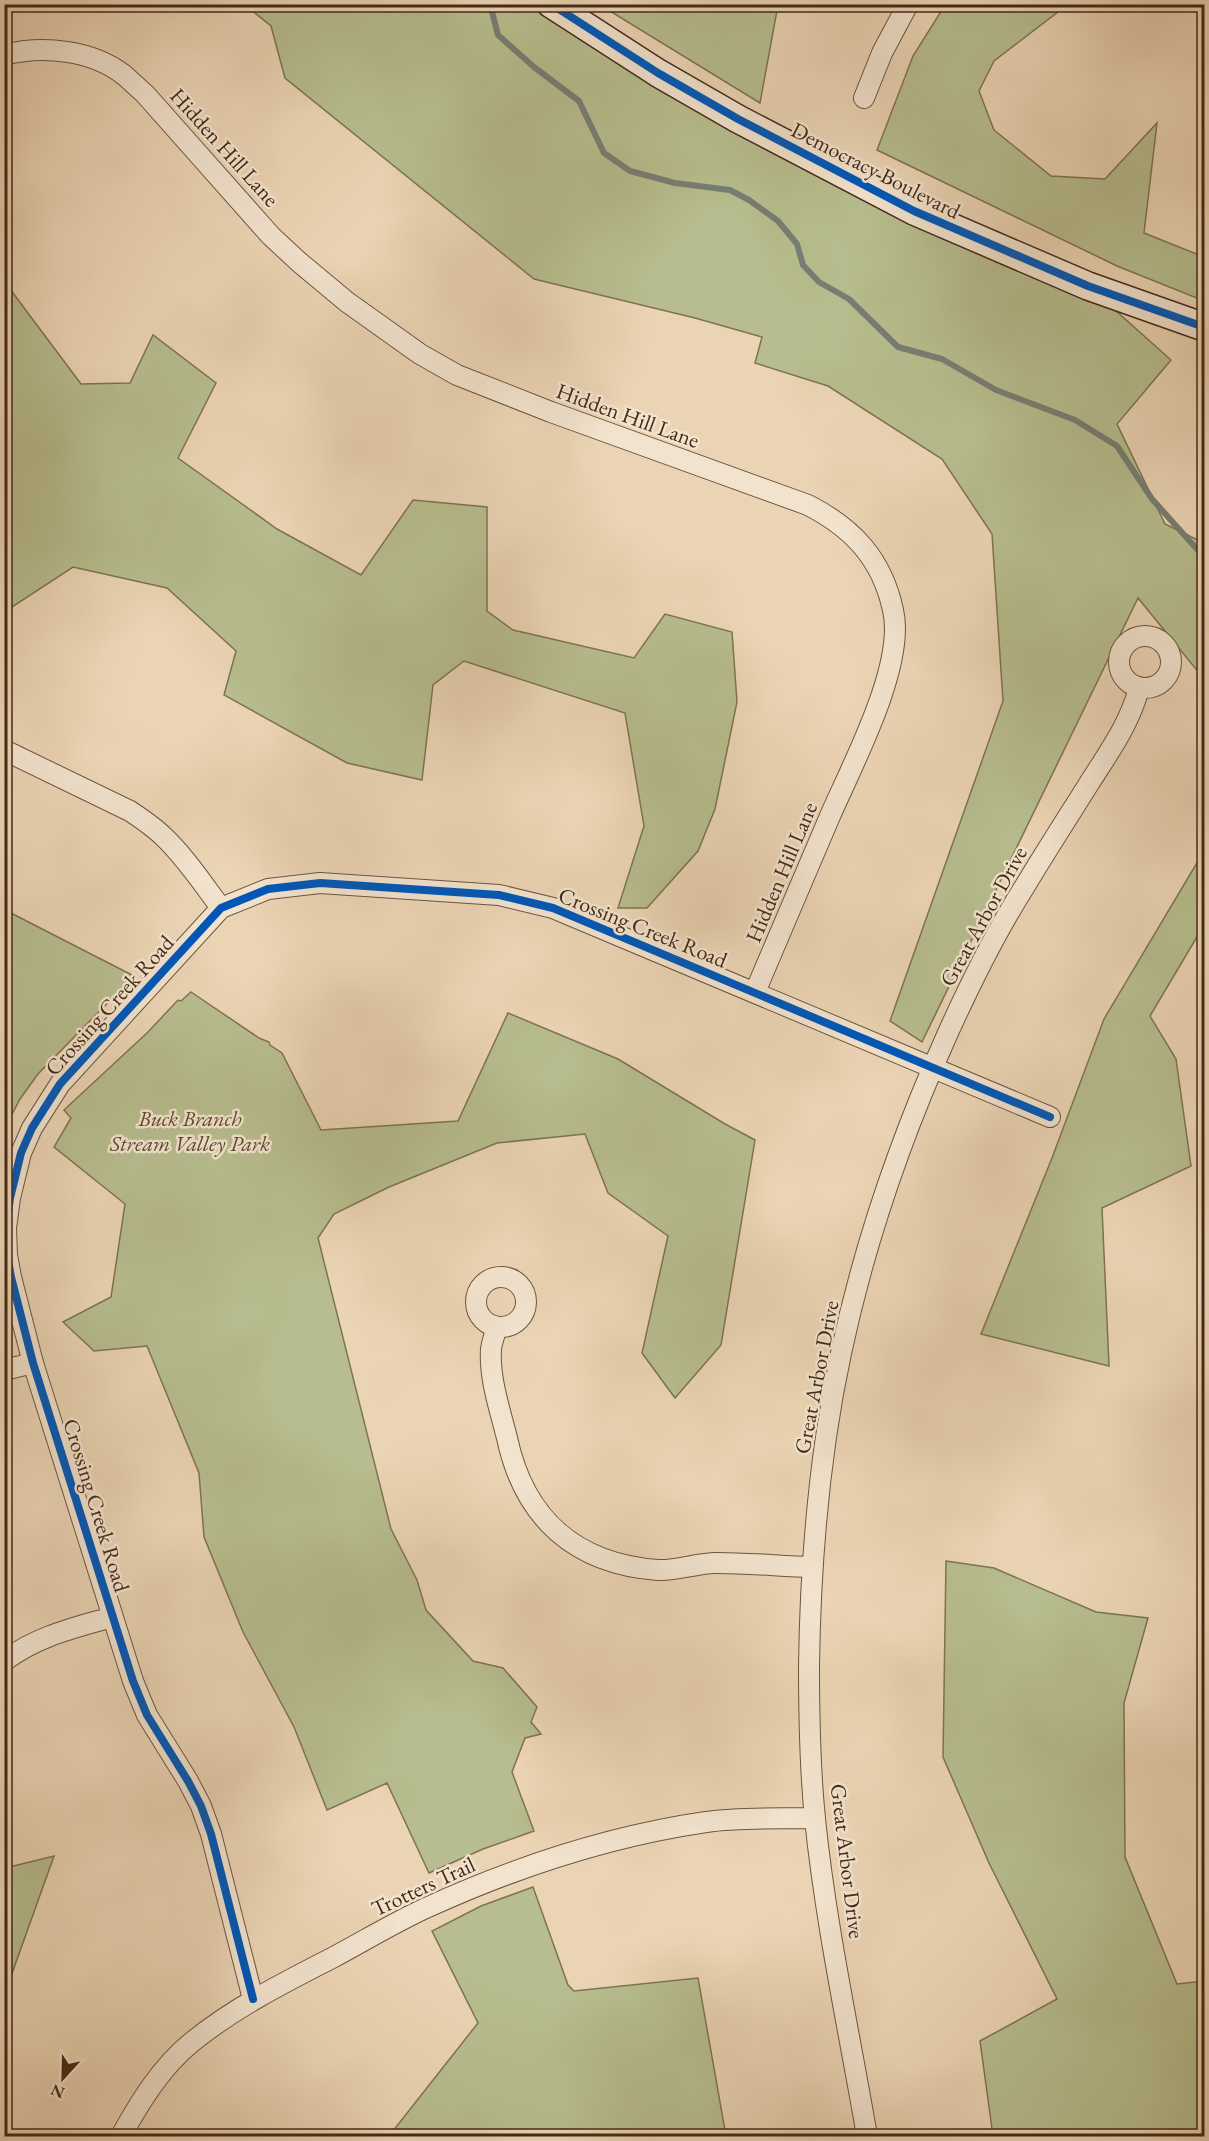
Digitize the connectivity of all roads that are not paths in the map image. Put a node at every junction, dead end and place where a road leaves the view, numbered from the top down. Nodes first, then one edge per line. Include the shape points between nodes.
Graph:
1 (551, 4) edge
2 (908, 4) edge
3 (4, 55) edge
4 (864, 98) dead end
5 (1204, 327) edge
6 (1138, 688) dead end
7 (4, 750) edge
8 (221, 908) junction
9 (756, 992) junction
10 (933, 1067) junction
11 (1050, 1117) dead end
12 (497, 1327) dead end
13 (33, 1363) junction
14 (4, 1370) edge
15 (812, 1567) junction
16 (112, 1617) junction
17 (4, 1661) edge
18 (815, 1818) junction
19 (253, 1999) junction
20 (122, 2136) edge
21 (867, 2136) edge

1 - 5 main road, Democracy Boulevard via 738,119 914,211 1088,286
2 - 4 street
3 - 9 street, Hidden Hill Lane via 42,49 64,51 95,59 123,74 271,236 346,302 420,354 458,375 551,412 808,505 849,530 864,546 894,611 893,657 875,712
6 - 10 street, Great Arbor Drive via 1129,718 1112,748 992,943
7 - 8 street via 147,823 187,862
8 - 9 street, Crossing Creek Road via 268,889 320,883 499,895 553,908
8 - 13 street, Crossing Creek Road via 60,1084 32,1128 10,1198 6,1228 11,1277
9 - 10 street, Crossing Creek Road
10 - 11 street, Crossing Creek Road
10 - 15 street, Great Arbor Drive via 900,1151 856,1295 826,1437
12 - 15 street via 491,1347 492,1371 512,1464 529,1497 562,1535 588,1554 620,1565 660,1570 715,1563
13 - 14 street
13 - 16 street, Crossing Creek Road
15 - 18 street, Great Arbor Drive via 809,1709
16 - 17 street via 55,1633
16 - 19 street, Crossing Creek Road via 147,1715 188,1781 211,1833
18 - 19 street, Trotters Trail via 707,1822 573,1852 495,1878 426,1908
18 - 21 street, Great Arbor Drive
19 - 20 street, Trotters Trail via 191,2043 160,2075

